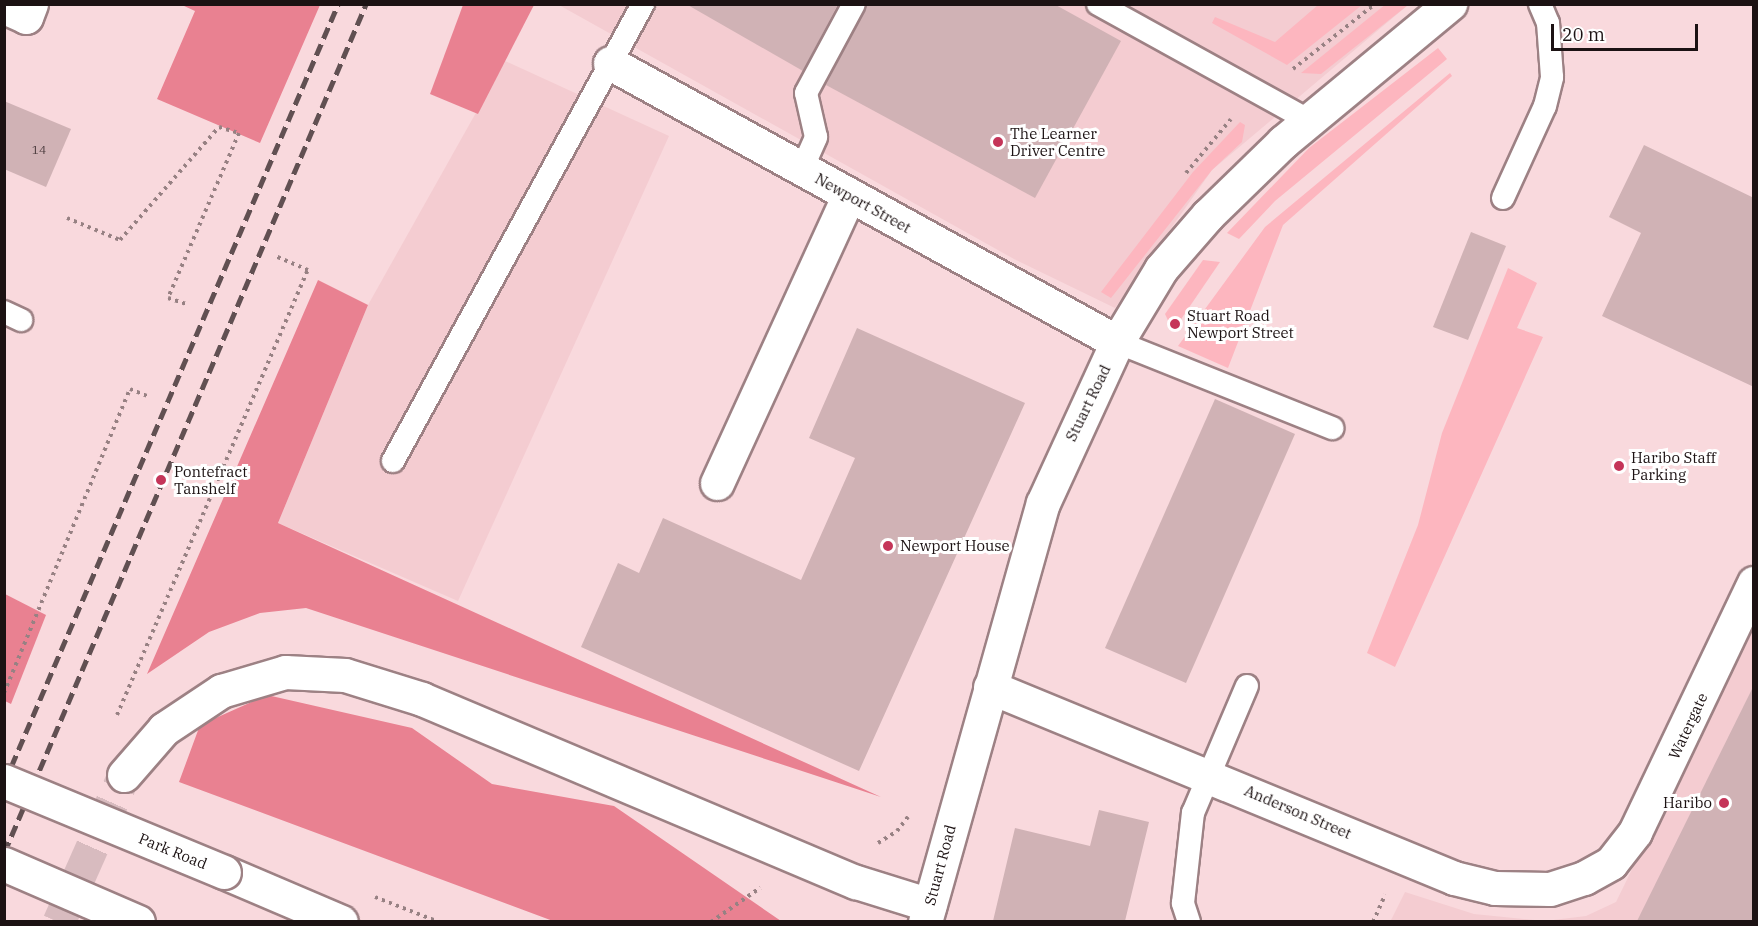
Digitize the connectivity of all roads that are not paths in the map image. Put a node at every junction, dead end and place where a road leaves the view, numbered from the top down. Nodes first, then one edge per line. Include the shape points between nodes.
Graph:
1 (32, 4) edge
2 (643, 4) edge
3 (854, 4) edge
4 (1098, 4) edge
5 (1450, 4) edge
6 (1540, 4) edge
7 (4, 7) edge
8 (610, 63) junction
9 (1308, 120) junction
10 (802, 169) junction
11 (849, 195) junction
12 (1503, 198) dead end
13 (1117, 342) junction
14 (1332, 428) dead end
15 (393, 461) dead end
16 (717, 483) dead end
17 (1754, 583) edge
18 (1246, 686) dead end
19 (990, 687) junction
20 (1208, 774) junction
21 (124, 775) tunnel mouth
22 (4, 781) edge
23 (1611, 863) joint
24 (4, 864) edge
25 (927, 913) edge
26 (138, 921) edge
27 (341, 921) edge
28 (1189, 921) edge

1 - 7 street via 26,17
2 - 8 lane
3 - 10 lane via 806,93 816,137
4 - 9 lane
5 - 9 street, Stuart Road
6 - 12 lane via 1548,23 1552,77 1545,106
8 - 10 street, Newport Street
8 - 15 lane
9 - 13 street, Stuart Road via 1208,215 1161,268
10 - 11 street, Newport Street
11 - 13 street, Newport Street
11 - 16 street
13 - 14 lane
13 - 19 street, Stuart Road via 1043,503
17 - 23 street, Watergate via 1667,770 1635,832
18 - 20 lane
19 - 20 street, Anderson Street
19 - 25 street, Stuart Road
20 - 23 street, Anderson Street via 1454,878 1495,888 1550,888 1584,878
20 - 28 lane via 1193,813 1188,851 1183,903
21 - 25 street via 165,729 221,691 285,672 345,675 422,699
22 - 27 street, Park Road, bridge
24 - 26 street, bridge

